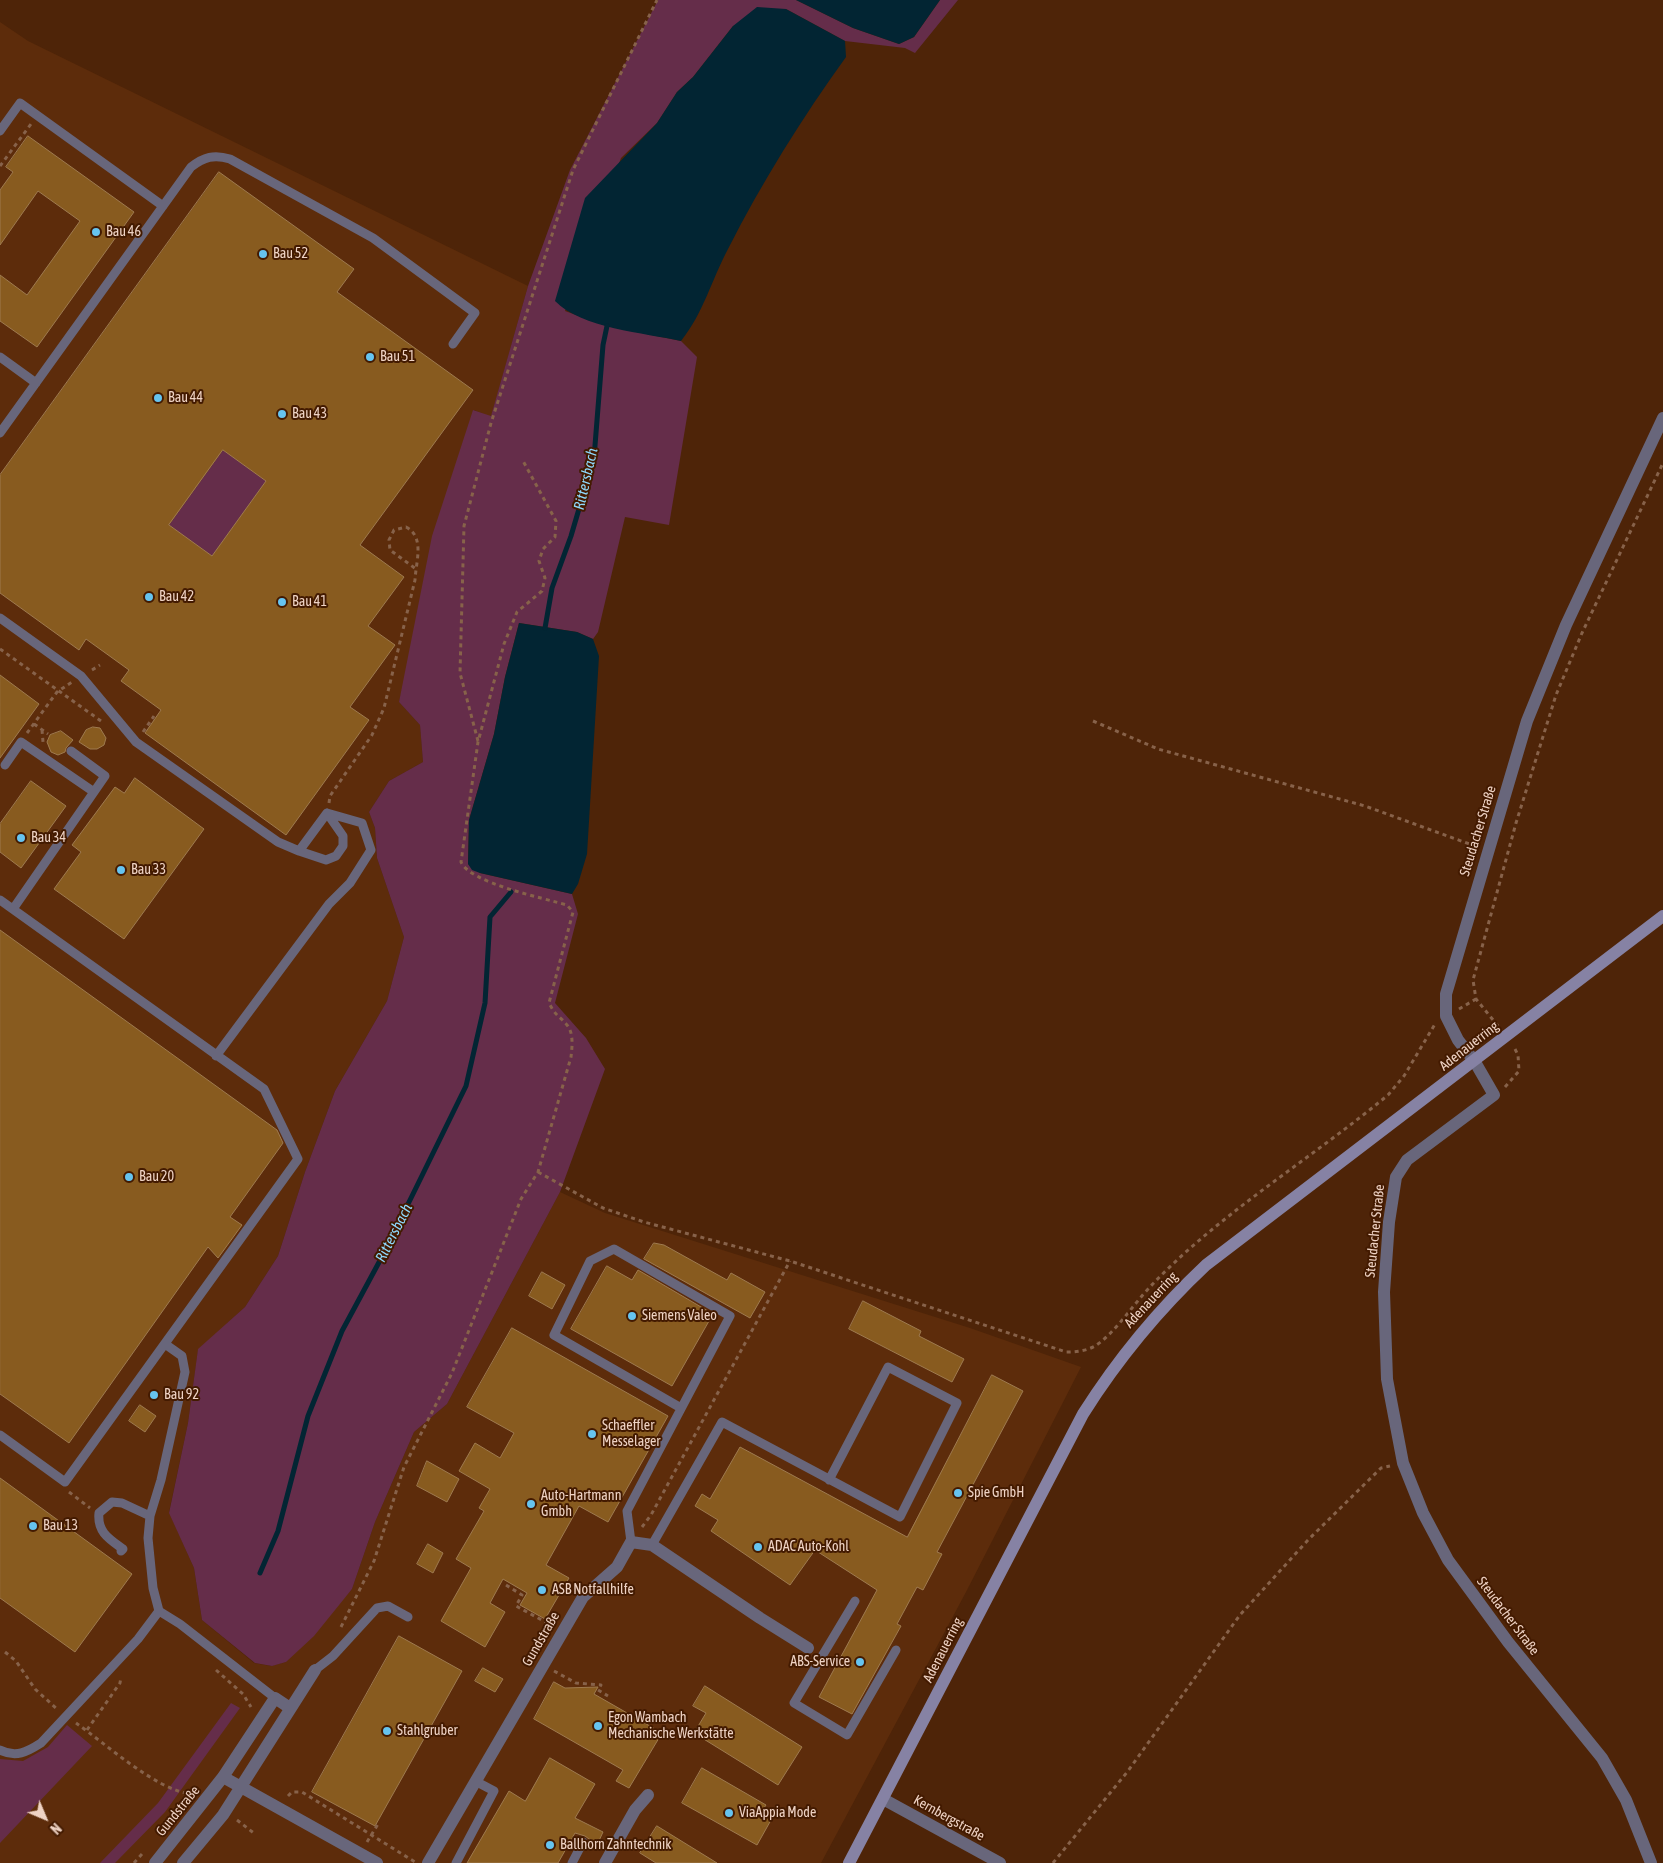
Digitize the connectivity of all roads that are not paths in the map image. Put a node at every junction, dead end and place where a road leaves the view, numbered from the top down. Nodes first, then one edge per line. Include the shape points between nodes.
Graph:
1 (0, 131) edge
2 (163, 206) junction
3 (453, 344) dead end
4 (0, 357) edge
5 (36, 383) junction
6 (1663, 418) edge
7 (0, 434) edge
8 (0, 618) edge
9 (71, 751) dead end
10 (5, 765) dead end
11 (94, 792) junction
12 (327, 813) junction
13 (299, 851) junction
14 (0, 900) edge
15 (13, 909) junction
16 (1663, 916) edge
17 (216, 1056) junction
18 (1474, 1062) junction
19 (165, 1344) junction
20 (682, 1408) junction
21 (0, 1435) edge
22 (829, 1480) junction
23 (150, 1516) junction
24 (630, 1542) junction
25 (652, 1545) junction
26 (121, 1551) dead end
27 (855, 1601) dead end
28 (159, 1612) junction
29 (408, 1616) dead end
30 (808, 1648) joint
31 (896, 1650) dead end
32 (822, 1657) junction
33 (315, 1670) joint
34 (275, 1698) junction
35 (290, 1708) junction
36 (0, 1750) edge
37 (223, 1777) junction
38 (477, 1782) junction
39 (240, 1787) junction
40 (648, 1795) dead end
41 (883, 1799) junction
42 (583, 1842) dead end
43 (155, 1863) edge
44 (183, 1863) edge
45 (377, 1863) edge
46 (428, 1863) edge
47 (456, 1863) edge
48 (572, 1863) edge
49 (605, 1863) edge
50 (848, 1863) edge
51 (1000, 1863) edge
52 (1650, 1863) edge

1 - 2 lane via 20,103
2 - 3 lane via 191,167 203,158 219,155 230,159 373,238 475,313
2 - 5 lane
4 - 5 lane
5 - 7 lane
6 - 18 street, Steudacher Straße via 1566,625 1530,712 1487,851 1446,994 1446,1016
8 - 13 lane via 81,676 136,742 278,842
9 - 11 lane via 105,776
10 - 11 lane via 21,742
11 - 15 lane
12 - 13 lane
12 - 13 lane via 343,836 343,846 336,856 326,860
12 - 17 lane via 362,823 371,850
14 - 15 lane
15 - 17 lane
16 - 18 main road, Adenauerring
17 - 19 lane via 264,1089 298,1159
18 - 41 main road, Adenauerring via 1206,1265 1128,1348 1083,1414
18 - 52 street, Steudacher Straße via 1494,1095 1407,1160 1396,1177 1384,1292 1387,1379 1403,1463 1423,1514 1448,1560 1508,1642 1602,1758 1626,1800
19 - 21 lane via 65,1482
19 - 23 lane via 182,1356 185,1372
20 - 20 lane via 554,1335 590,1261 614,1249 730,1316
20 - 24 lane via 627,1511
22 - 22 lane via 900,1516 957,1403 888,1367
22 - 25 lane via 722,1422
23 - 26 lane via 122,1503 112,1502 99,1513 105,1536 123,1549
23 - 28 lane via 149,1548
24 - 25 street
24 - 38 street, Gundstraße via 617,1567 583,1597
25 - 30 street
27 - 32 lane
28 - 34 lane via 180,1624
28 - 36 lane via 41,1743 27,1752 13,1755
29 - 33 lane via 388,1606 377,1608 333,1656
30 - 32 lane
31 - 32 lane via 847,1735 794,1703
33 - 35 street
34 - 35 street
34 - 37 street, Gundstraße
35 - 39 street
37 - 39 street
37 - 43 street, Gundstraße
38 - 46 street, Gundstraße
38 - 47 lane via 494,1791
39 - 44 street via 223,1814
39 - 45 street
40 - 49 street via 635,1810
41 - 50 main road, Adenauerring
41 - 51 street, Kernbergstraße
42 - 48 lane

